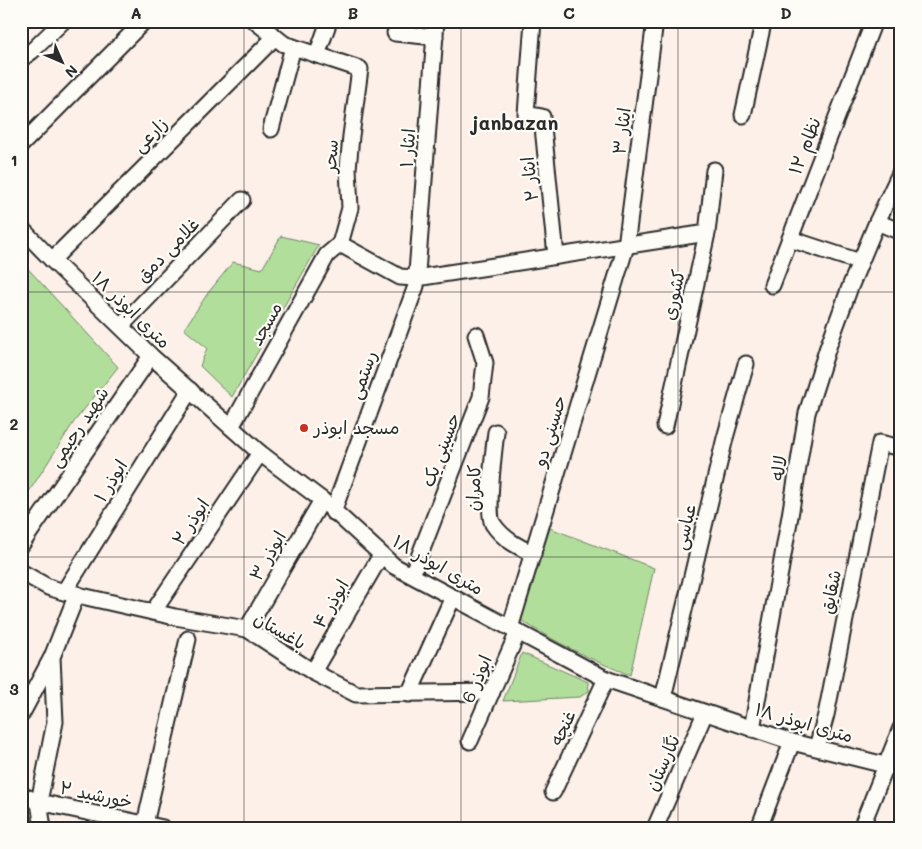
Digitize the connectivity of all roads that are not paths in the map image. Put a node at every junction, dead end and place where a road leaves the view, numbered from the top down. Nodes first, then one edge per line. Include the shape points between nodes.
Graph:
1 (63, 21) edge
2 (144, 21) edge
3 (255, 21) edge
4 (329, 21) edge
5 (436, 21) edge
6 (533, 21) edge
7 (655, 21) edge
8 (759, 21) edge
9 (874, 21) edge
10 (395, 33) dead end
11 (435, 37) junction
12 (275, 38) junction
13 (294, 47) junction
14 (317, 55) junction
15 (21, 59) edge
16 (742, 114) dead end
17 (271, 129) dead end
18 (21, 145) edge
19 (714, 170) dead end
20 (901, 171) edge
21 (242, 200) dead end
22 (877, 222) junction
23 (21, 228) edge
24 (901, 232) edge
25 (707, 233) junction
26 (790, 239) junction
27 (340, 244) junction
28 (626, 246) junction
29 (556, 256) junction
30 (52, 260) junction
31 (860, 262) junction
32 (416, 278) junction
33 (772, 285) dead end
34 (121, 326) junction
35 (476, 335) dead end
36 (151, 356) junction
37 (746, 364) dead end
38 (190, 390) junction
39 (665, 426) dead end
40 (231, 427) junction
41 (496, 432) dead end
42 (901, 448) edge
43 (260, 453) junction
44 (322, 500) junction
45 (333, 512) junction
46 (21, 545) edge
47 (533, 554) junction
48 (381, 555) junction
49 (21, 572) edge
50 (412, 575) junction
51 (70, 593) junction
52 (453, 597) junction
53 (153, 612) junction
54 (247, 630) junction
55 (514, 630) junction
56 (188, 639) dead end
57 (52, 657) junction
58 (313, 672) junction
59 (606, 679) junction
60 (492, 692) junction
61 (409, 694) junction
62 (663, 698) junction
63 (705, 713) junction
64 (21, 715) edge
65 (901, 728) edge
66 (752, 729) junction
67 (470, 741) dead end
68 (792, 742) junction
69 (817, 747) junction
70 (893, 767) edge
71 (553, 792) dead end
72 (21, 795) edge
73 (39, 802) junction
74 (144, 826) edge
75 (43, 828) edge
76 (163, 828) edge
77 (654, 828) edge
78 (759, 828) edge
79 (861, 828) edge

1 - 15 street
2 - 18 street
3 - 12 street
4 - 14 street
5 - 11 street, ایثار ۱
6 - 29 street, ایثار ۲ via 526,114 542,117
7 - 28 street, ایثار ۳
8 - 16 street via 762,28
9 - 26 street, نظام ۱۲
10 - 11 street
11 - 32 street, ایثار ۱
12 - 13 street
12 - 30 street, زارعی
13 - 14 street
13 - 17 street
14 - 27 street, سحر via 360,69 348,169 350,208
19 - 25 street, کشوری
20 - 22 street, لاله
21 - 34 street, غلامی دمق
22 - 24 street
22 - 31 street, لاله
23 - 30 street, ۱۸ متری ابوذر
25 - 28 street
25 - 39 street, کشوری
26 - 31 street
26 - 33 street, نظام ۱۲
27 - 32 street via 400,277
27 - 40 street, مسجد via 327,255
28 - 29 street
28 - 47 street, حسینی دو
29 - 32 street
30 - 34 street, ۱۸ متری ابوذر
31 - 66 street, لاله via 807,413
32 - 45 street, رستمی via 416,286
34 - 36 street, ۱۸ متری ابوذر
35 - 50 street, حسینی یک via 485,363 481,397
36 - 38 street, ۱۸ متری ابوذر
36 - 46 street, شهید رحیمی
37 - 62 street, عباسی via 725,438
38 - 40 street, ۱۸ متری ابوذر
38 - 51 street, ابوذر ۱
40 - 43 street, ۱۸ متری ابوذر
41 - 47 street, کامران via 490,491 491,523 506,540
42 - 69 street, شقایق via 880,443
43 - 44 street, ۱۸ متری ابوذر
43 - 53 street, ابوذر ۲
44 - 45 street, ۱۸ متری ابوذر
44 - 54 street, ابوذر ۳
45 - 48 street, ۱۸ متری ابوذر
47 - 55 street, حسینی دو
48 - 50 street, ۱۸ متری ابوذر
48 - 58 street, ابوذر ۴
49 - 51 street, باغستان via 48,587
50 - 52 street, ۱۸ متری ابوذر
51 - 53 street, باغستان
51 - 57 street, ابوذر ۱
52 - 55 street, ۱۸ متری ابوذر
52 - 61 street
53 - 54 street, باغستان
54 - 58 street, باغستان
55 - 59 street, ۱۸ متری ابوذر
55 - 60 street, ابوذر 6
56 - 74 street
57 - 64 street, ابوذر ۱
57 - 73 street via 55,722
58 - 61 street, باغستان via 356,694
59 - 62 street, ۱۸ متری ابوذر
59 - 71 street, غنچه
60 - 61 street, باغستان
60 - 67 street, ابوذر 6
62 - 63 street, ۱۸ متری ابوذر
63 - 66 street, ۱۸ متری ابوذر
63 - 77 street, نگارستان
65 - 70 street
66 - 68 street, ۱۸ متری ابوذر
68 - 69 street, ۱۸ متری ابوذر
68 - 78 street
69 - 70 street, ۱۸ متری ابوذر
70 - 79 street
72 - 73 street, خورشید ۲
73 - 74 street, خورشید ۲
73 - 75 street
74 - 76 street, خورشید ۲

